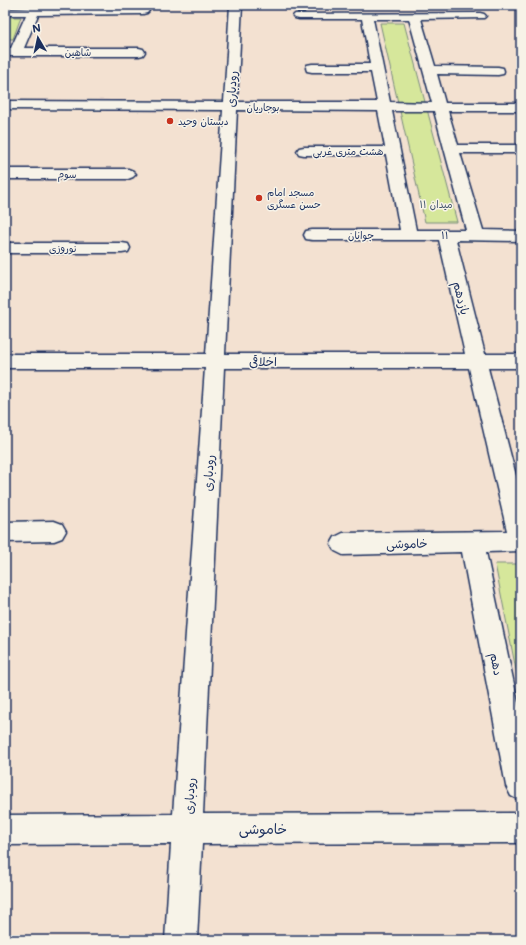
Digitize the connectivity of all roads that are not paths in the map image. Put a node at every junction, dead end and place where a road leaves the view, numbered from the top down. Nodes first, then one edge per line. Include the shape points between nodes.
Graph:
1 (236, 5) edge
2 (389, 10) edge
3 (143, 11) dead end
4 (5, 12) edge
5 (34, 12) junction
6 (299, 16) dead end
7 (367, 16) junction
8 (414, 16) junction
9 (480, 16) dead end
10 (11, 52) edge
11 (140, 52) dead end
12 (312, 68) dead end
13 (377, 68) junction
14 (430, 70) junction
15 (498, 71) dead end
16 (5, 105) edge
17 (230, 106) junction
18 (384, 107) junction
19 (440, 107) junction
20 (521, 107) edge
21 (452, 149) junction
22 (521, 149) edge
23 (304, 151) dead end
24 (393, 151) junction
25 (5, 174) edge
26 (128, 174) dead end
27 (312, 235) dead end
28 (409, 235) junction
29 (446, 235) junction
30 (476, 236) junction
31 (521, 236) edge
32 (5, 248) edge
33 (122, 248) dead end
34 (5, 361) edge
35 (215, 361) junction
36 (477, 361) junction
37 (521, 361) edge
38 (54, 531) dead end
39 (5, 532) edge
40 (472, 541) junction
41 (521, 541) edge
42 (342, 544) dead end
43 (521, 786) edge
44 (187, 828) junction
45 (521, 828) edge
46 (5, 830) edge
47 (180, 940) edge

1 - 17 street, رودباری
2 - 7 street
2 - 8 street
3 - 5 street
4 - 5 street
5 - 10 street
6 - 7 street
7 - 13 street
8 - 9 street
8 - 14 street
10 - 11 street, شاهین
12 - 13 street
13 - 18 street
14 - 15 street
14 - 19 street
16 - 17 street, بوجاریان
17 - 18 street, بوجاریان
17 - 35 street, رودباری
18 - 19 street, بوجاریان
18 - 24 street
19 - 20 street, بوجاریان
19 - 21 street
21 - 22 street
21 - 30 street
23 - 24 street, هشت متری غربی
24 - 28 street
25 - 26 street, سوم
27 - 28 street, جوانان
28 - 29 street, ۱۱
29 - 30 street, ۱۱
29 - 36 street, یازدهم
30 - 31 street, ۱۱
32 - 33 street, نوروزی
34 - 35 street, اخلاقی
35 - 36 street, اخلاقی
35 - 44 street, رودباری
36 - 37 street, اخلاقی
36 - 41 street
38 - 39 street
40 - 41 street, خاموشی
40 - 42 street, خاموشی
40 - 43 street, دهم
44 - 45 street, خاموشی
44 - 46 street, خاموشی
44 - 47 street, رودباری

